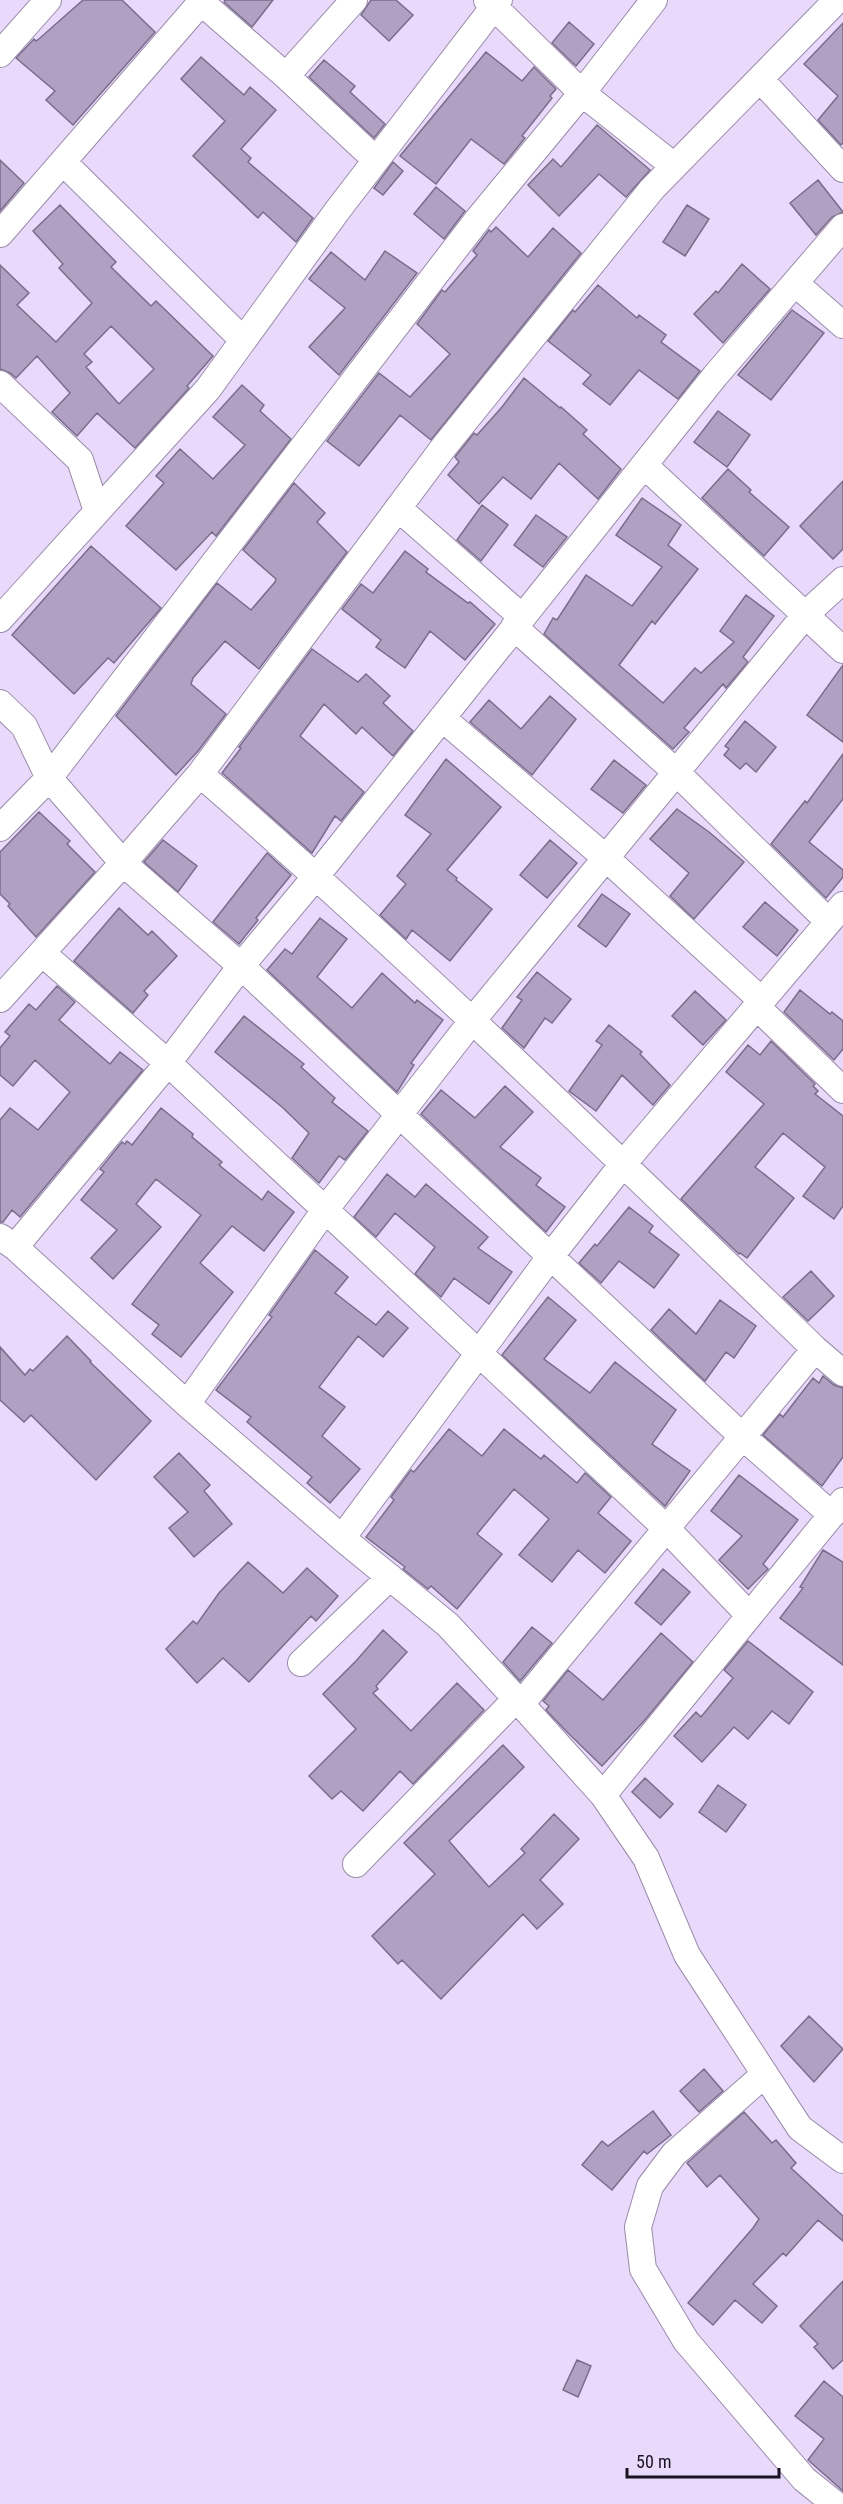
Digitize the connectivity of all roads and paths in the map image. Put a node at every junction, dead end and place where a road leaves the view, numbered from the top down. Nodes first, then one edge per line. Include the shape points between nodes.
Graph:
1 (48, 0) edge
2 (354, 0) edge
3 (654, 0) edge
4 (837, 0) edge
5 (202, 1) edge
6 (493, 2) edge
7 (0, 54) edge
8 (286, 76) junction
9 (760, 79) junction
10 (582, 93) junction
11 (376, 160) junction
12 (64, 164) junction
13 (674, 166) junction
14 (843, 169) edge
15 (843, 227) edge
16 (0, 234) edge
17 (795, 283) junction
18 (843, 325) edge
19 (243, 340) junction
20 (0, 384) edge
21 (644, 465) junction
22 (398, 508) junction
23 (97, 511) junction
24 (843, 580) edge
25 (806, 614) junction
26 (0, 619) edge
27 (518, 622) junction
28 (843, 650) edge
29 (0, 703) edge
30 (442, 718) junction
31 (676, 772) junction
32 (200, 774) junction
33 (49, 778) junction
34 (0, 828) edge
35 (606, 858) junction
36 (123, 863) junction
37 (317, 875) junction
38 (836, 913) edge
39 (42, 953) junction
40 (241, 966) junction
41 (0, 999) edge
42 (758, 1003) junction
43 (472, 1021) junction
44 (168, 1063) junction
45 (843, 1090) edge
46 (400, 1114) junction
47 (623, 1164) junction
48 (324, 1210) junction
49 (8, 1242) edge
50 (550, 1257) junction
51 (815, 1349) junction
52 (478, 1353) junction
53 (843, 1373) edge
54 (187, 1404) junction
55 (743, 1437) junction
56 (837, 1508) edge
57 (666, 1529) junction
58 (342, 1538) junction
59 (390, 1577) junction
60 (750, 1616) junction
61 (301, 1663) dead end
62 (518, 1702) junction
63 (603, 1795) junction
64 (356, 1864) dead end
65 (765, 2074) junction
66 (843, 2160) edge
67 (835, 2504) edge

1 - 7 street
2 - 8 street
3 - 10 street
4 - 9 street
5 - 8 street
5 - 12 street
6 - 10 street
6 - 11 street
8 - 11 street
9 - 13 street
9 - 14 street
10 - 13 street
10 - 33 street via 478,219
11 - 19 street
12 - 16 street
12 - 19 street
13 - 22 street via 495,383
15 - 17 street
17 - 18 street
17 - 21 street
19 - 23 street via 208,389
20 - 23 street via 80,460
21 - 25 street
21 - 27 street
22 - 27 street
22 - 32 street
23 - 26 street
24 - 25 street
25 - 28 street
25 - 31 street
27 - 30 street
27 - 31 street
29 - 33 street via 24,726
30 - 35 street
30 - 37 street
31 - 35 street
31 - 38 street
32 - 36 street
32 - 37 street
33 - 34 street
33 - 36 street
35 - 42 street
35 - 43 street
36 - 39 street
36 - 40 street
37 - 40 street
37 - 43 street
38 - 42 street
39 - 41 street
39 - 44 street
40 - 44 street
40 - 46 street
42 - 45 street
42 - 47 street
43 - 46 street
43 - 47 street
44 - 48 street
44 - 49 street
46 - 48 street
46 - 50 street
47 - 50 street
47 - 51 street
48 - 52 street
48 - 54 street
49 - 54 street
50 - 52 street
50 - 55 street
51 - 53 street
51 - 55 street
52 - 57 street
52 - 58 street
54 - 58 street
55 - 56 street
55 - 57 street
56 - 60 street
57 - 60 street
57 - 62 street
58 - 59 street
59 - 61 street
59 - 62 street via 448,1625
60 - 63 street
62 - 63 street
62 - 64 street
63 - 65 street via 646,1858 687,1955
65 - 66 street via 800,2128
65 - 67 street via 674,2154 650,2186 638,2227 643,2270 686,2341 804,2479

